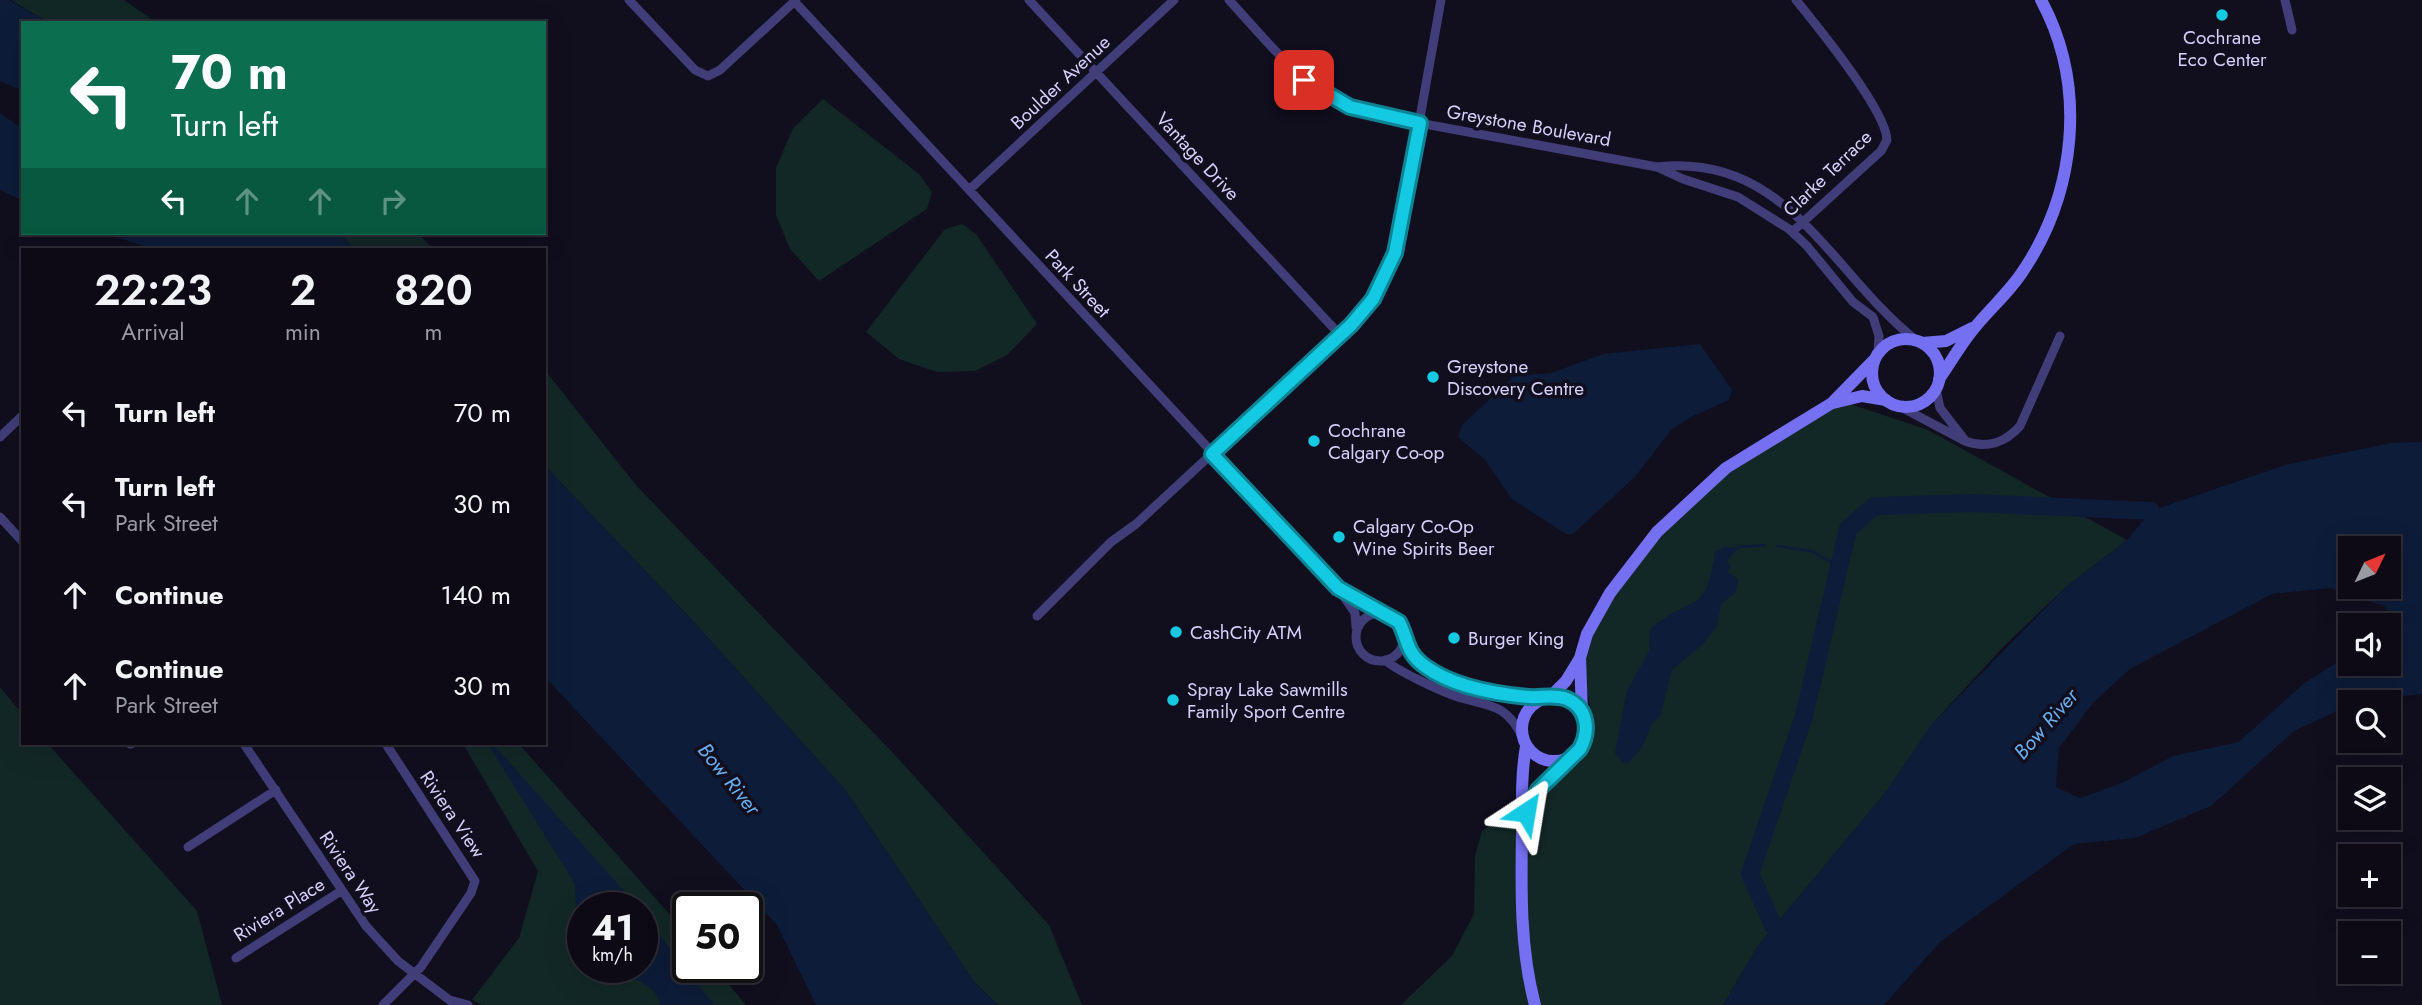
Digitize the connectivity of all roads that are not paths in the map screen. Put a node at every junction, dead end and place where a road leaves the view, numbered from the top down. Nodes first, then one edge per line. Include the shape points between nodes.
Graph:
1 (629, 0) edge
2 (1029, 0) edge
3 (1174, 0) edge
4 (1228, 0) edge
5 (1441, 0) edge
6 (1796, 0) edge
7 (2041, 0) edge
8 (2285, 0) edge
9 (795, 1) edge
10 (2292, 30) dead end
11 (1096, 73) junction
12 (1420, 123) junction
13 (1657, 167) junction
14 (969, 190) junction
15 (1804, 221) junction
16 (1792, 232) junction
17 (1976, 327) junction
18 (1340, 335) junction
19 (2060, 336) dead end
20 (1919, 342) junction
21 (1876, 356) junction
22 (1937, 384) junction
23 (1886, 400) junction
24 (1832, 403) junction
25 (1899, 406) junction
26 (21, 417) edge
27 (0, 438) edge
28 (1965, 441) junction
29 (1212, 454) junction
30 (0, 517) edge
31 (21, 540) edge
32 (1338, 588) junction
33 (1379, 612) junction
34 (1037, 616) dead end
35 (1356, 630) junction
36 (1404, 640) junction
37 (1580, 658) junction
38 (1385, 660) junction
39 (1548, 697) junction
40 (1583, 713) junction
41 (1524, 741) junction
42 (245, 745) edge
43 (387, 745) edge
44 (1574, 756) junction
45 (276, 790) junction
46 (1522, 828) junction
47 (188, 847) dead end
48 (341, 891) junction
49 (236, 958) dead end
50 (415, 974) junction
51 (453, 1002) edge
52 (383, 1005) edge
53 (468, 1005) edge
54 (1535, 1005) edge

1 - 9 street via 695,69 708,76
2 - 11 street, Vantage Drive
3 - 11 street, Boulder Avenue
4 - 12 street, Greystone Boulevard via 1315,88 1367,113
5 - 12 street
6 - 15 street, Clarke Terrace via 1839,56 1887,133 1881,150
7 - 17 main road via 2054,28 2069,88 2069,153 2063,183 2033,255 2011,289
8 - 10 street
9 - 14 street, Park Street
11 - 14 street, Boulder Avenue
11 - 18 street, Vantage Drive
12 - 13 street, Greystone Boulevard
12 - 18 street via 1392,262 1373,299
13 - 15 street, Greystone Boulevard via 1687,164 1731,176 1769,194
13 - 16 street, Greystone Boulevard via 1738,197
14 - 29 street, Park Street
15 - 16 street, Clarke Terrace
15 - 20 street, Greystone Boulevard via 1873,303
16 - 21 street, Greystone Boulevard via 1849,297 1873,317 1879,336
17 - 20 main road via 1946,341
17 - 22 main road
18 - 29 street
19 - 28 street via 2016,430 1994,444
20 - 21 main road via 1895,341
20 - 22 main road via 1936,358
21 - 23 main road via 1873,381
21 - 24 main road
22 - 25 main road via 1920,404
22 - 28 street via 1940,408
23 - 24 main road via 1862,396
23 - 25 main road
24 - 37 main road via 1750,451 1677,511 1610,593 1587,634
25 - 28 street
26 - 27 street
29 - 32 street, Park Street
29 - 34 street via 1111,542
30 - 31 street
32 - 33 street, Park Street
32 - 35 street, Park Street via 1355,613
33 - 35 street via 1366,616
33 - 36 street via 1399,622
35 - 38 street via 1361,652 1372,660
36 - 38 street via 1397,653
36 - 39 street via 1415,658 1454,680 1484,690
37 - 39 main road via 1566,681
37 - 40 main road
38 - 41 street via 1449,693 1501,709
39 - 40 main road via 1568,700
39 - 41 main road via 1525,716
40 - 44 main road via 1585,741
41 - 44 main road via 1543,760 1563,761
41 - 46 main road
42 - 45 street, Riviera Way
43 - 50 street, Riviera View via 475,881
44 - 46 main road via 1533,797
45 - 47 street
45 - 48 street, Riviera Way
46 - 54 main road via 1524,938
48 - 49 street, Riviera Place
48 - 50 street, Riviera Way via 381,944
50 - 51 street, Riviera Way
50 - 52 street
51 - 53 street, Riviera Way

